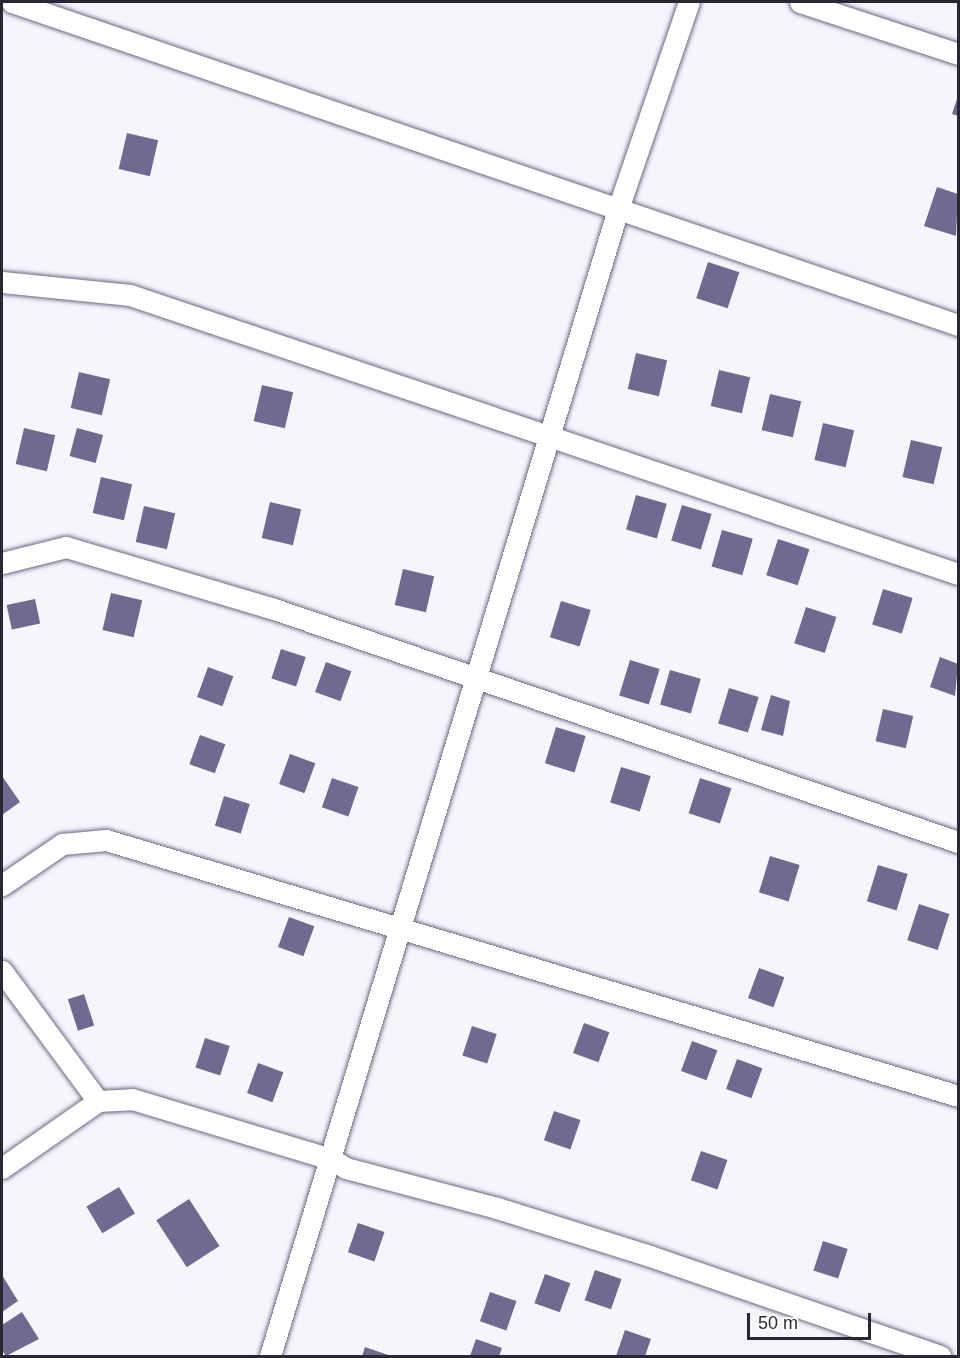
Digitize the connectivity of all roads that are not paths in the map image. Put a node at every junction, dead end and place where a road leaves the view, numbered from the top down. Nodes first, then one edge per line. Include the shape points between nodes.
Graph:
1 (12, 2) edge
2 (689, 2) edge
3 (800, 2) edge
4 (958, 54) edge
5 (618, 209) junction
6 (2, 282) edge
7 (958, 325) edge
8 (548, 436) junction
9 (2, 563) edge
10 (958, 574) edge
11 (475, 677) junction
12 (958, 842) edge
13 (2, 885) edge
14 (399, 925) junction
15 (2, 971) edge
16 (958, 1096) edge
17 (98, 1101) junction
18 (331, 1159) junction
19 (2, 1168) edge
20 (270, 1356) edge
21 (940, 1356) edge

1 - 5 street
2 - 5 street
3 - 4 street
5 - 7 street
5 - 8 street
6 - 8 street via 130,295
8 - 10 street
8 - 11 street
9 - 11 street via 66,547 271,608
11 - 12 street
11 - 14 street
13 - 14 street via 62,844 106,840
14 - 16 street
14 - 18 street
15 - 17 street
17 - 18 street via 132,1099 161,1105
17 - 19 street
18 - 20 street
18 - 21 street via 346,1168 497,1208 650,1256

